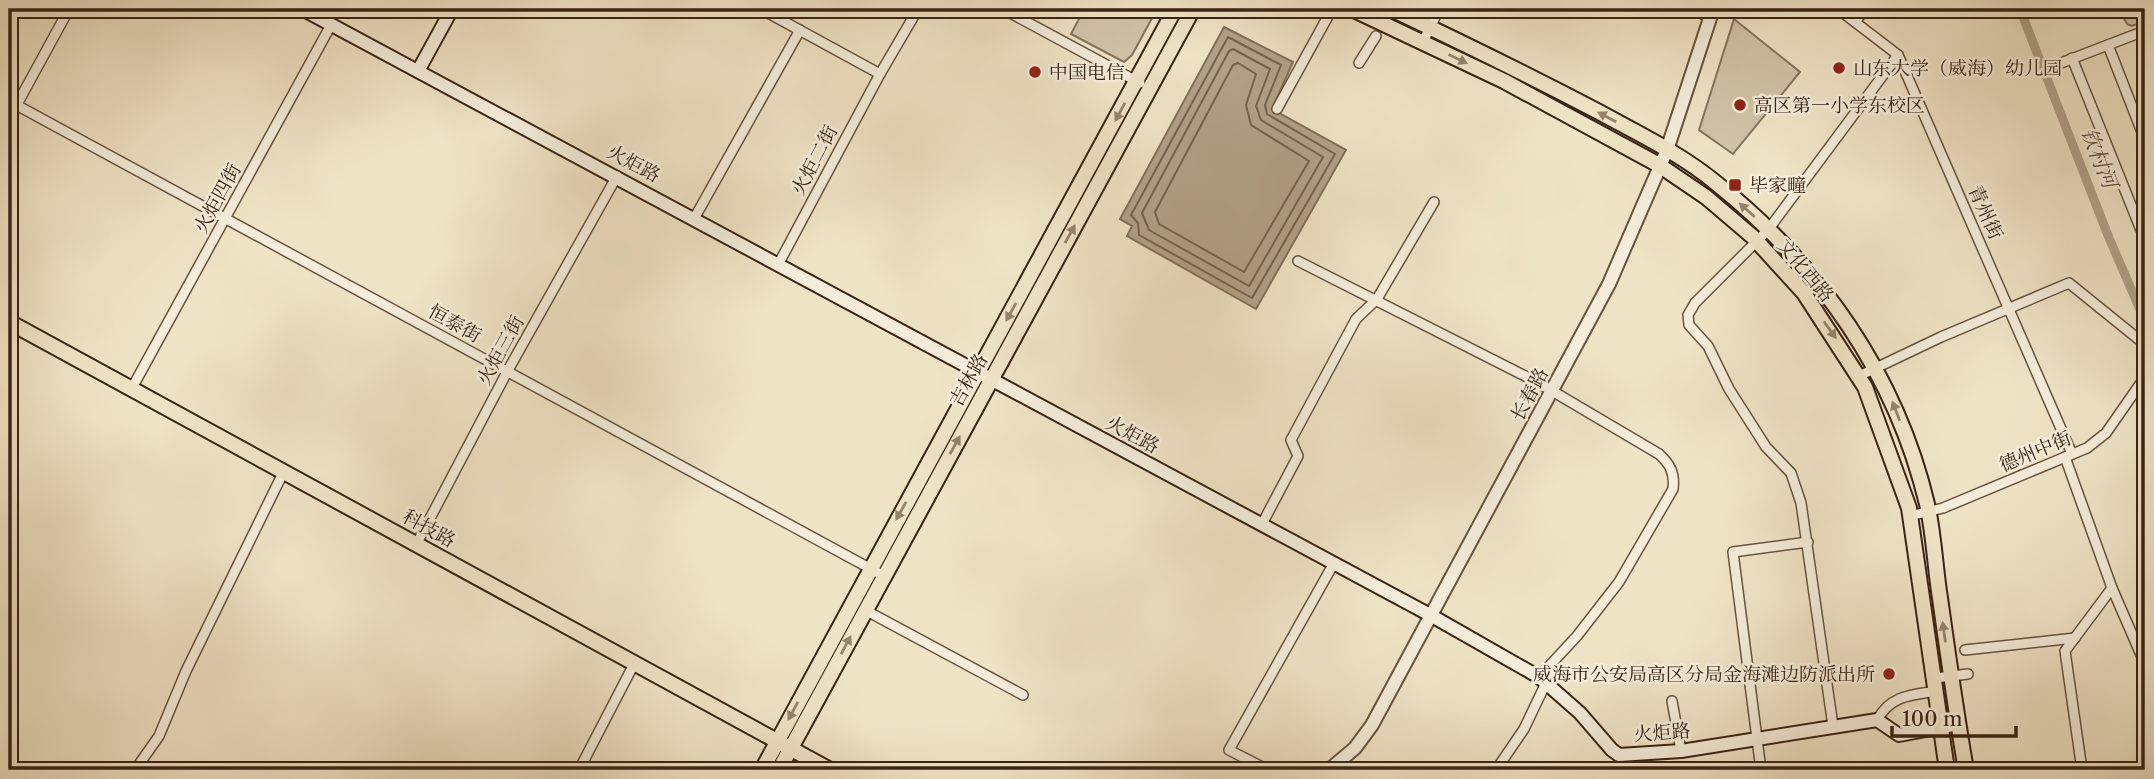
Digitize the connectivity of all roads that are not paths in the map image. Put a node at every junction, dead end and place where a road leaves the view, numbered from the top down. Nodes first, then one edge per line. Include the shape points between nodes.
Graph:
1 (69, 9) edge
2 (302, 9) edge
3 (452, 9) edge
4 (761, 9) edge
5 (918, 9) edge
6 (1003, 9) edge
7 (1175, 9) edge
8 (1193, 9) edge
9 (1332, 9) edge
10 (1352, 9) edge
11 (1391, 9) edge
12 (1439, 9) edge
13 (1693, 9) edge
14 (1838, 9) edge
15 (1865, 9) edge
16 (1712, 13) edge
17 (1855, 22) junction
18 (331, 25) junction
19 (1430, 27) junction
20 (800, 30) junction
21 (2139, 33) dead end
22 (1376, 36) dead end
23 (1423, 42) junction
24 (2108, 45) junction
25 (1898, 55) junction
26 (2073, 58) junction
27 (1359, 63) dead end
28 (2048, 68) dead end
29 (418, 71) junction
30 (880, 74) junction
31 (1142, 85) junction
32 (13, 103) edge
33 (1277, 109) dead end
34 (9, 119) edge
35 (2145, 140) edge
36 (1667, 150) junction
37 (1659, 165) junction
38 (617, 176) junction
39 (1434, 202) dead end
40 (226, 218) junction
41 (695, 218) junction
42 (1768, 230) junction
43 (2145, 240) edge
44 (1757, 241) junction
45 (1298, 261) dead end
46 (779, 263) junction
47 (1377, 299) junction
48 (2009, 308) junction
49 (9, 322) edge
50 (2142, 342) dead end
51 (1876, 368) junction
52 (507, 372) junction
53 (984, 376) junction
54 (1859, 376) junction
55 (2145, 377) edge
56 (132, 388) junction
57 (1552, 392) junction
58 (2069, 455) junction
59 (284, 471) junction
60 (1929, 513) junction
61 (1910, 516) junction
62 (1262, 524) junction
63 (1808, 542) junction
64 (417, 543) junction
65 (1334, 563) junction
66 (870, 568) junction
67 (884, 576) junction
68 (2112, 588) junction
69 (865, 610) junction
70 (1432, 616) junction
71 (2075, 638) junction
72 (1965, 650) dead end
73 (634, 664) junction
74 (2145, 664) edge
75 (1968, 674) dead end
76 (1543, 680) junction
77 (1941, 682) junction
78 (1023, 695) dead end
79 (1672, 701) dead end
80 (1877, 720) junction
81 (1958, 724) junction
82 (1833, 726) junction
83 (1942, 727) junction
84 (1757, 740) junction
85 (784, 745) junction
86 (1681, 751) junction
87 (135, 770) edge
88 (579, 770) edge
89 (762, 770) edge
90 (779, 770) edge
91 (830, 770) edge
92 (1268, 770) edge
93 (1329, 770) edge
94 (1496, 770) edge
95 (1762, 770) edge
96 (1947, 770) edge
97 (1965, 770) edge
98 (2082, 770) edge

1 - 32 street
2 - 18 main road, 火炬路
3 - 29 main road
4 - 20 street
5 - 30 street, 火炬二街
6 - 31 street
7 - 31 main road, 吉林路
8 - 31 main road, 吉林路
9 - 33 street
10 - 23 main road, 文化西路
11 - 19 main road, 文化西路
12 - 19 street
13 - 16 street
14 - 17 street, 青州街
15 - 17 street
16 - 36 main road, 长春路
17 - 25 street, 青州街
18 - 29 main road, 火炬路
18 - 40 street, 火炬四街
19 - 23 street
36 -> 19 main road, 文化西路
20 - 30 street
20 - 41 street
21 - 24 street
22 - 27 street
23 -> 37 main road, 文化西路
24 - 26 street
24 - 35 street
25 - 42 street
25 - 48 street, 青州街
26 - 28 street
26 - 43 street
29 - 38 main road, 火炬路
30 - 46 street, 火炬二街
31 - 53 main road, 吉林路
32 - 34 street
32 - 40 street, 恒泰街
36 - 37 main road, 长春路
42 -> 36 main road, 文化西路 via 1717,183
37 - 44 main road, 文化西路 via 1706,197
37 - 57 main road, 长春路 via 1609,284
38 - 41 main road, 火炬路
38 - 52 street, 火炬三街
39 - 47 street
40 - 52 street, 恒泰街
40 - 56 street, 火炬四街
41 - 46 main road, 火炬路
42 - 44 street
42 - 51 main road, 文化西路 via 1845,318
44 -> 54 main road, 文化西路 via 1804,293
44 - 63 street via 1695,303 1688,315 1689,325 1708,346 1766,447 1791,473
45 - 47 street
46 - 53 main road, 火炬路
47 - 57 street
47 - 62 street via 1356,319 1292,440 1298,456
48 - 50 street via 2069,282
48 - 51 street
48 - 58 street, 青州街
49 - 56 main road, 科技路
51 - 54 street
60 -> 51 main road, 文化西路 via 1911,452
52 - 64 street, 火炬三街
52 - 66 street, 恒泰街
53 - 62 main road, 火炬路
53 -> 66 main road, 吉林路
67 -> 53 main road, 吉林路
54 - 61 main road, 文化西路
55 - 58 street, 德州中街 via 2106,433
56 - 59 main road, 科技路
57 - 70 main road, 长春路
57 - 76 street via 1660,454 1670,464 1674,479 1673,489 1619,582
58 - 60 street, 德州中街
58 - 68 street, 青州街
59 - 64 main road, 科技路
59 - 87 street via 159,736
60 - 61 street, 德州中街
77 -> 60 main road, 文化西路
61 - 77 main road, 文化西路
62 - 65 main road, 火炬路
63 - 82 street
63 - 84 street via 1732,552
64 - 73 main road, 科技路
65 - 70 main road, 火炬路
65 - 92 street via 1229,750
66 - 67 street, 恒泰街
66 -> 85 main road, 吉林路
67 - 69 main road, 吉林路
68 - 71 street
68 - 74 street, 青州街
69 - 78 street
85 -> 69 main road, 吉林路
70 - 76 main road, 火炬路
70 - 93 main road, 长春路 via 1372,725 1355,748
71 - 72 street
71 - 98 street via 2065,651
73 - 85 main road, 科技路
73 - 88 street
75 - 77 street
76 - 86 main road, 火炬路 via 1619,755
76 - 94 street via 1524,729
77 - 80 street via 1885,705
77 - 81 main road, 文化西路
77 - 83 main road, 文化西路
79 - 86 street
80 - 82 main road, 火炬路
80 - 83 main road via 1899,735
81 - 83 main road
81 - 97 main road, 文化西路
82 - 84 main road, 火炬路
83 - 96 main road, 文化西路
84 - 86 main road, 火炬路
84 - 95 street
85 - 89 main road, 吉林路
85 - 90 main road, 吉林路
85 - 91 main road, 科技路

